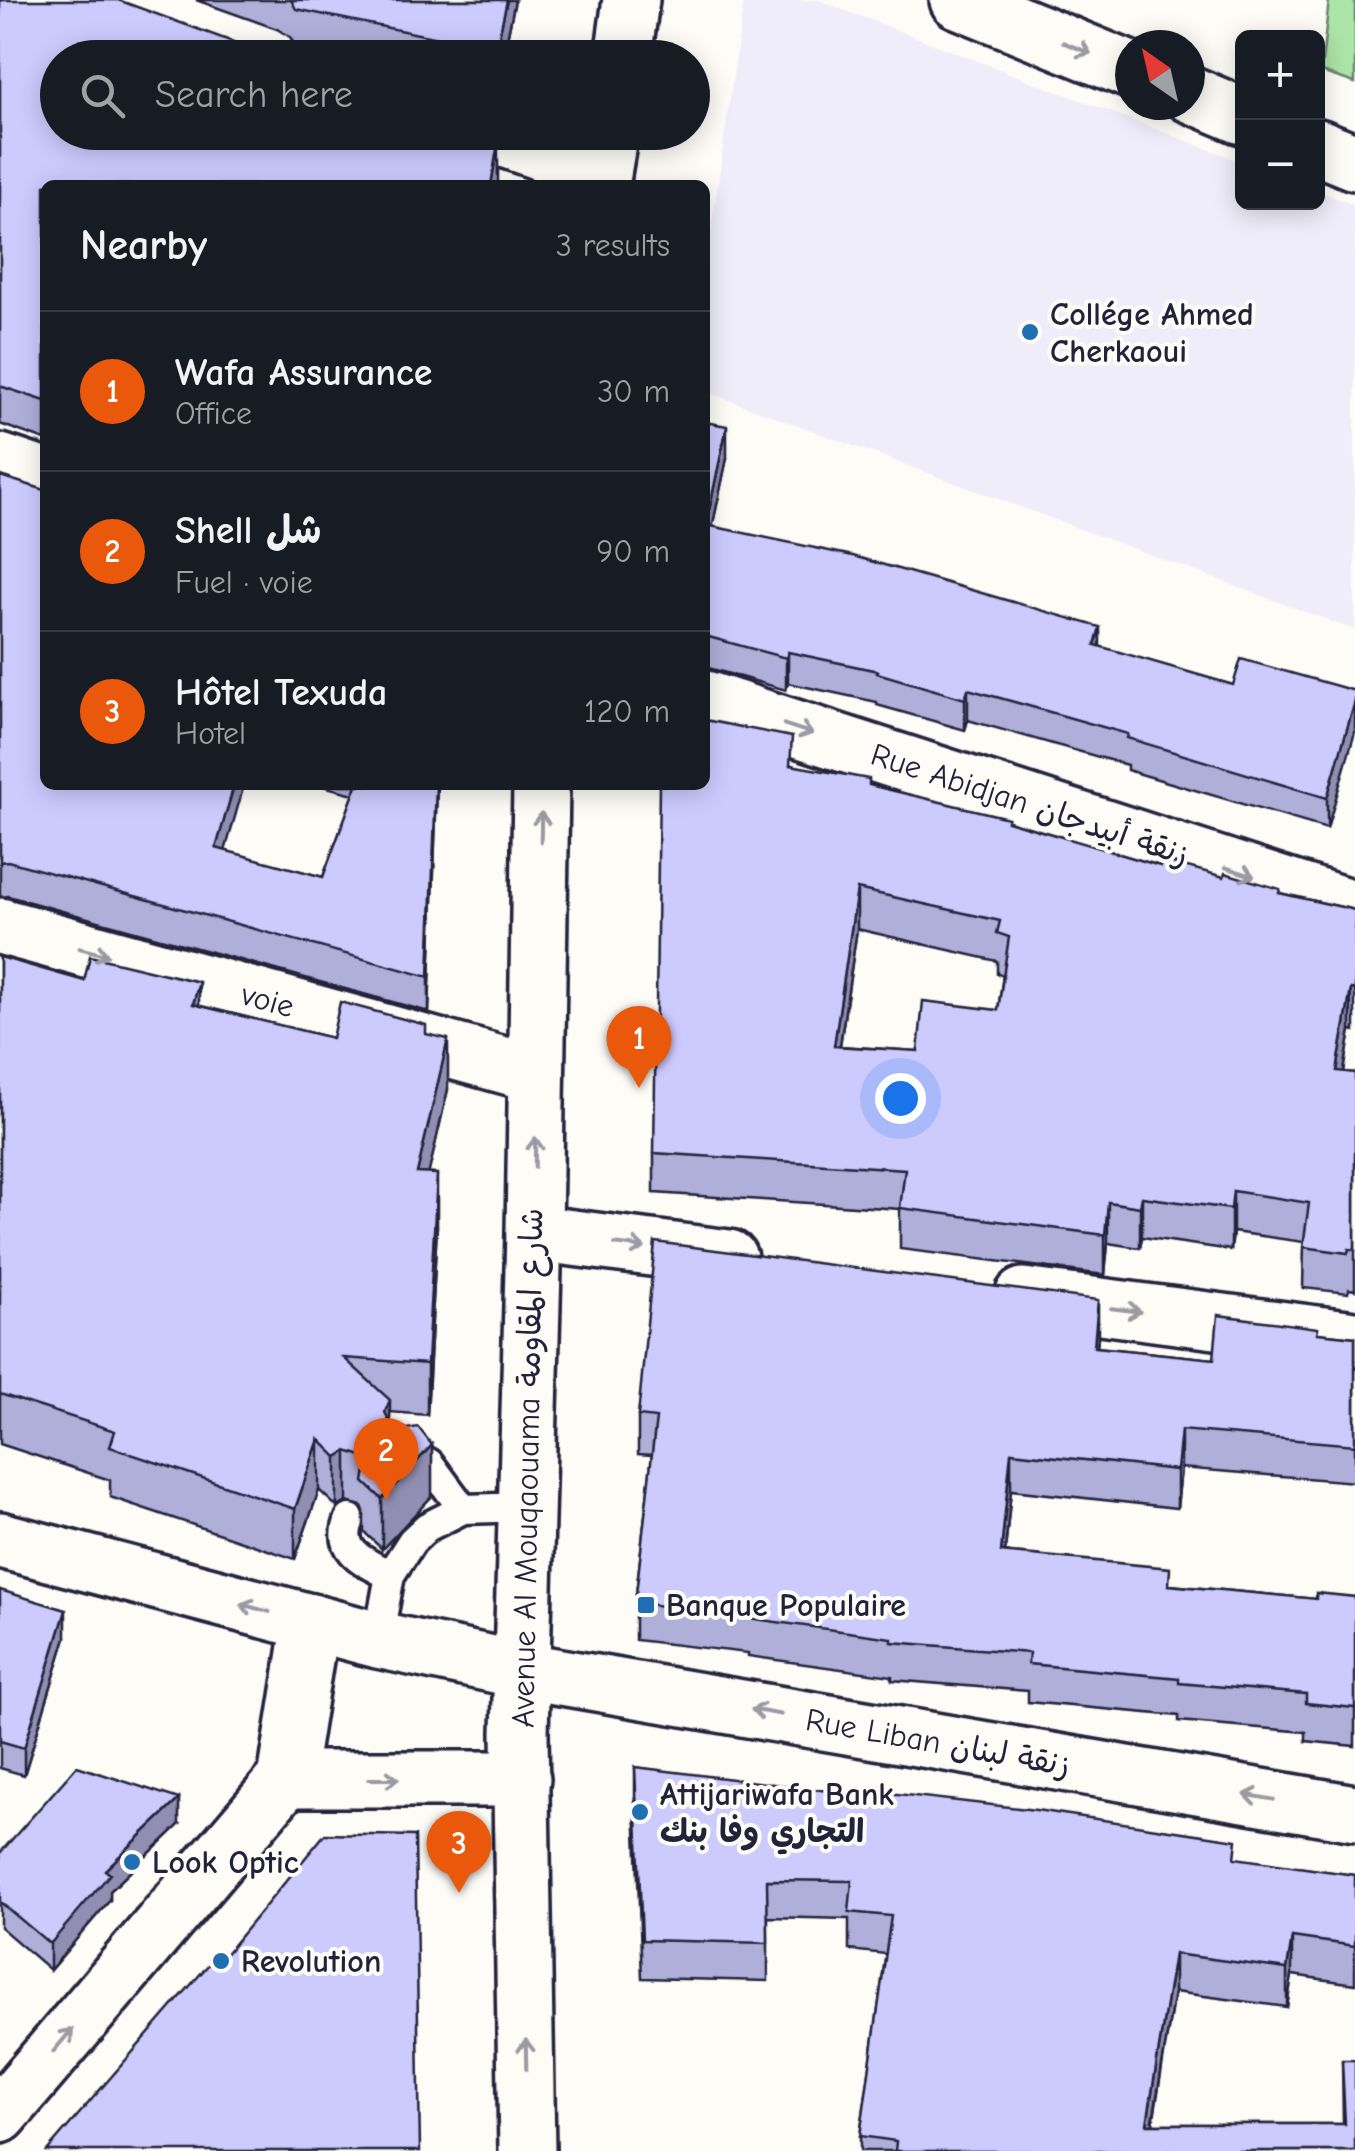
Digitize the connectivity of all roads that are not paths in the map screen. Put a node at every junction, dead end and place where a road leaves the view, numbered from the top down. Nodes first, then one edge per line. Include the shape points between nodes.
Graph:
1 (631, 0) edge
2 (958, 0) edge
3 (625, 40) edge
4 (1115, 64) edge
5 (1205, 100) edge
6 (1235, 113) edge
7 (1325, 149) edge
8 (552, 150) edge
9 (1355, 162) edge
10 (605, 164) edge
11 (0, 462) edge
12 (40, 475) edge
13 (710, 702) edge
14 (542, 790) edge
15 (1355, 910) edge
16 (0, 926) edge
17 (536, 1074) junction
18 (534, 1233) junction
19 (768, 1264) edge
20 (984, 1291) edge
21 (1355, 1339) edge
22 (402, 1463) edge
23 (526, 1507) junction
24 (463, 1508) junction
25 (350, 1519) dead end
26 (0, 1540) edge
27 (390, 1575) junction
28 (311, 1622) junction
29 (378, 1640) junction
30 (520, 1670) junction
31 (286, 1778) junction
32 (522, 1779) junction
33 (1355, 1814) edge
34 (0, 2114) edge
35 (527, 2151) edge

1 - 3 street
2 -> 4 street
5 - 6 street
7 - 9 street
8 - 10 street
11 - 12 street
13 -> 15 street, Rue Abidjan زنقة أبيدجان
17 -> 14 street, Avenue Al Mouqaouama شارع المقاومة
16 -> 17 street, voie
18 -> 17 street, Avenue Al Mouqaouama شارع المقاومة
18 -> 19 street
18 - 23 street, Avenue Al Mouqaouama شارع المقاومة
20 -> 21 street
22 - 24 lane via 415,1457 429,1463
23 - 24 lane
23 - 30 street, Avenue Al Mouqaouama شارع المقاومة
24 - 27 lane via 427,1527
25 - 27 lane via 349,1550
28 -> 26 street
27 - 29 lane
28 - 29 street
28 - 31 street
29 - 30 street
30 - 32 street, Avenue Al Mouqaouama شارع المقاومة
33 -> 30 street, Rue Liban زنقة لبنان
31 -> 32 street
34 -> 31 street
35 -> 32 street, Avenue Al Mouqaouama شارع المقاومة

